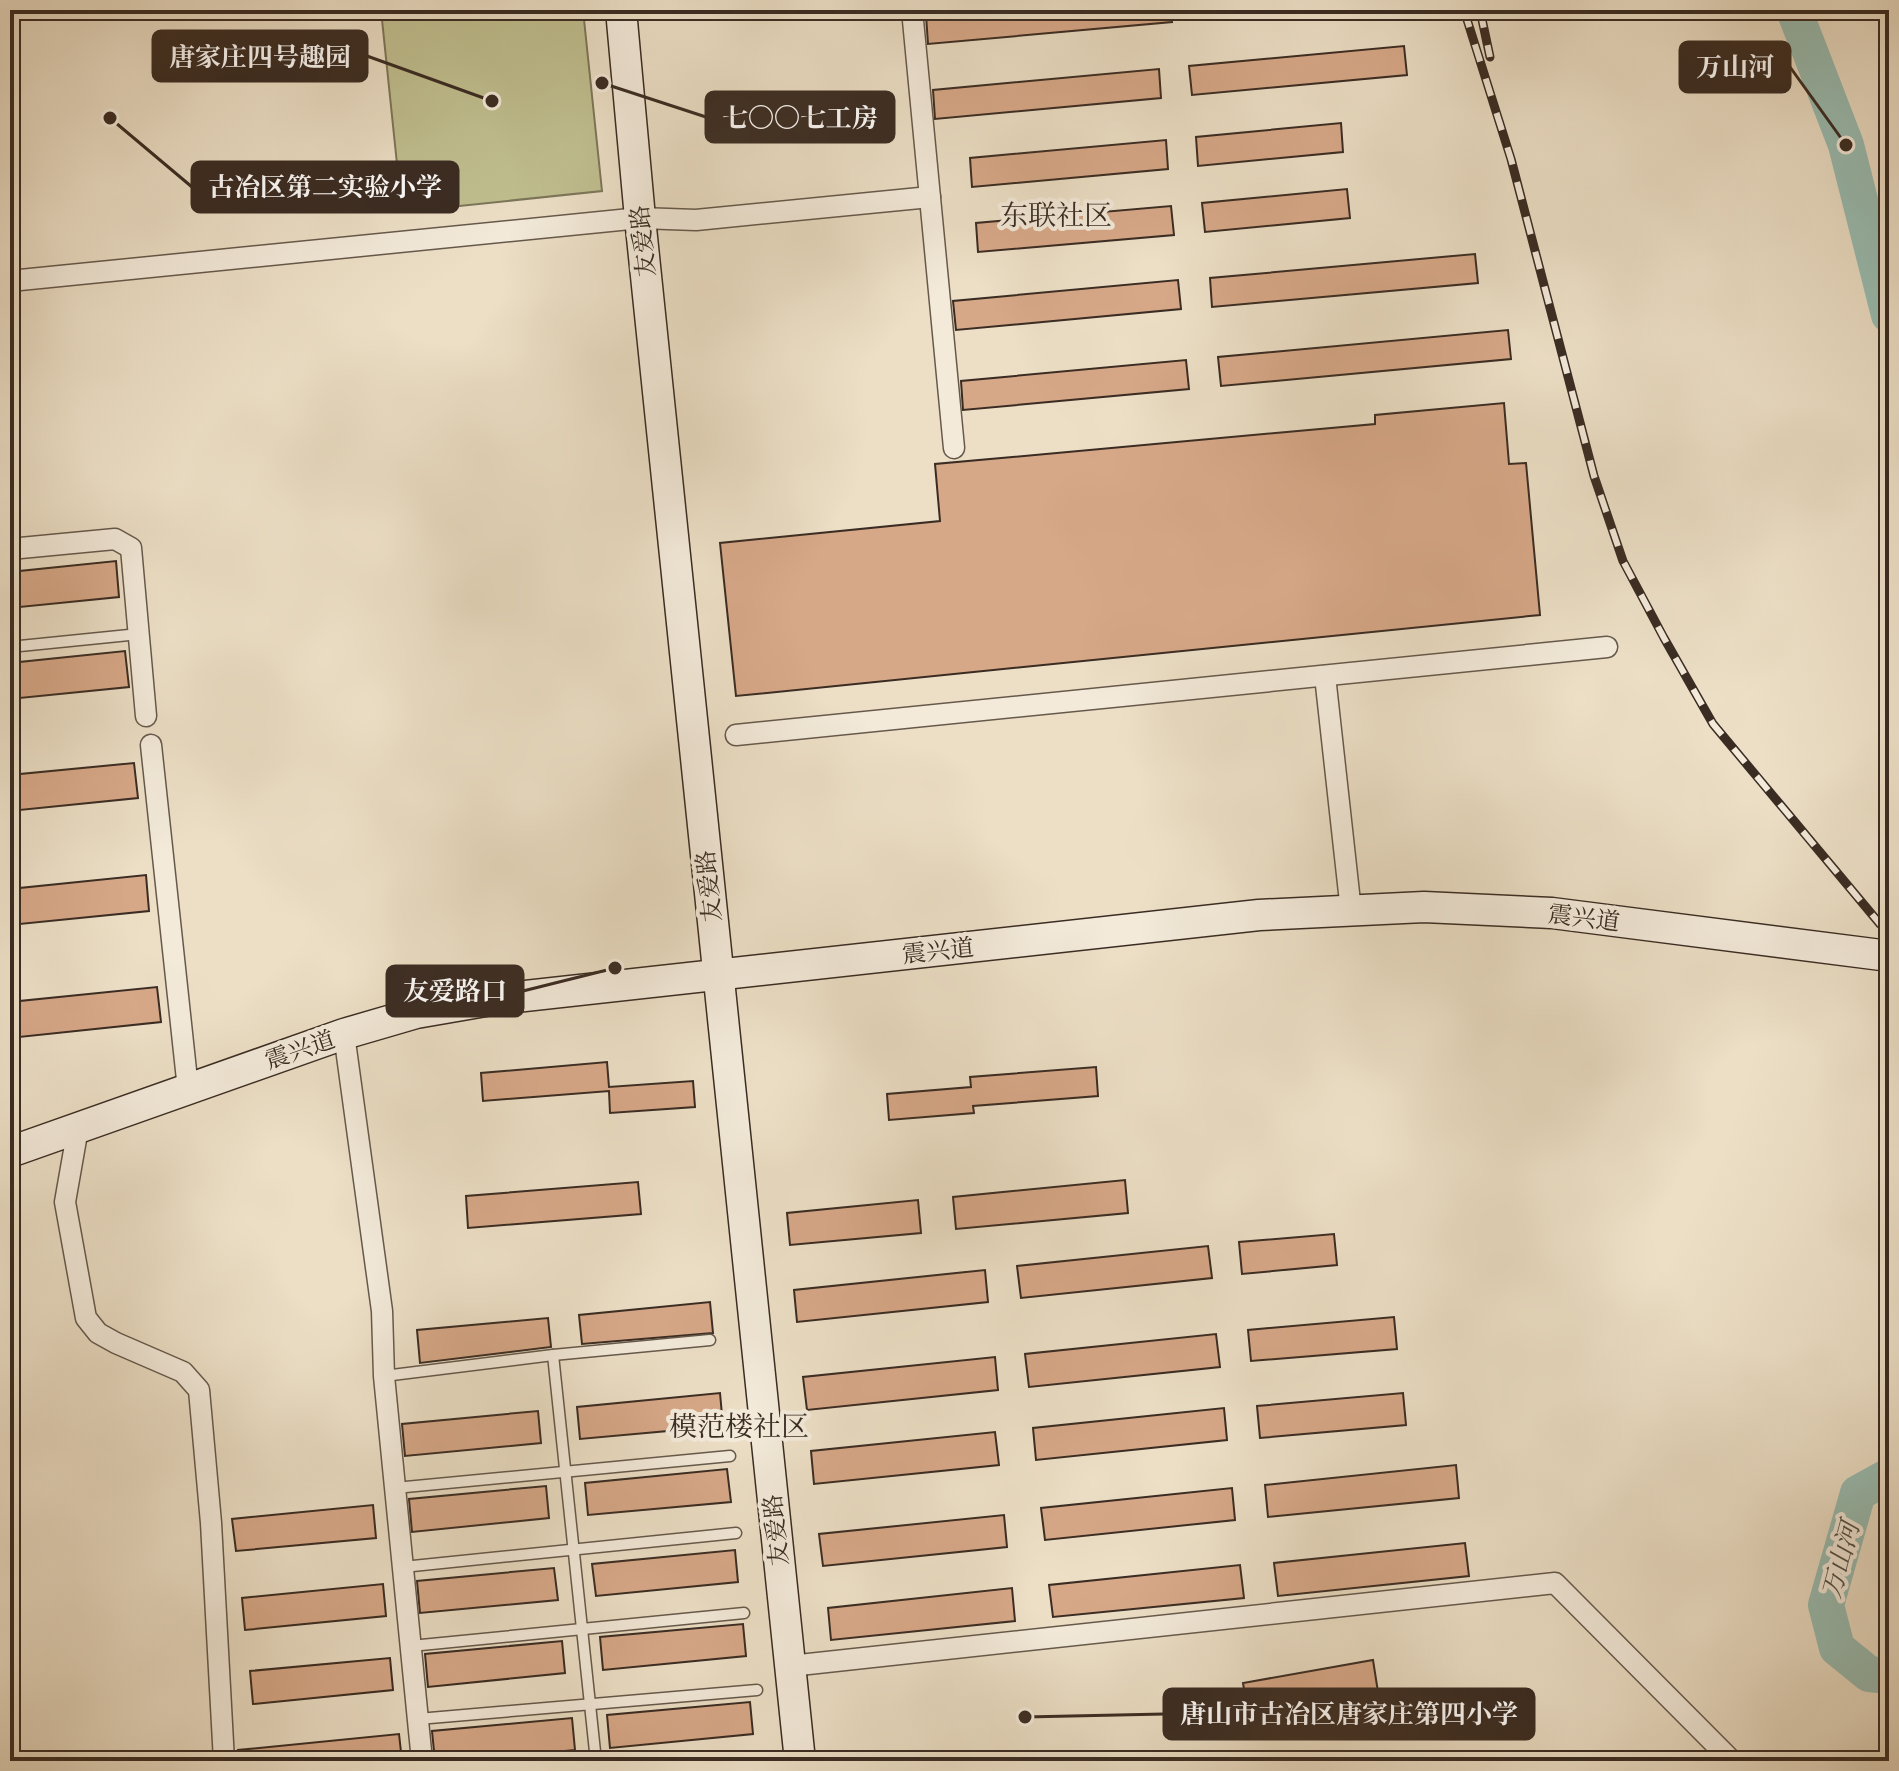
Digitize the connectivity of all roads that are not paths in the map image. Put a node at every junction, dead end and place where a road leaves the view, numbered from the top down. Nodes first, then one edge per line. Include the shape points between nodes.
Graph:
1 (621, 10) edge
2 (912, 10) edge
3 (930, 197) junction
4 (640, 218) junction
5 (10, 281) edge
6 (954, 448) dead end
7 (10, 549) edge
8 (139, 634) junction
9 (10, 647) edge
10 (1607, 647) dead end
11 (1325, 676) junction
12 (146, 716) dead end
13 (736, 735) dead end
14 (151, 745) dead end
15 (1351, 911) junction
16 (1889, 956) edge
17 (718, 975) junction
18 (344, 1034) junction
19 (188, 1089) junction
20 (78, 1128) junction
21 (10, 1152) edge
22 (710, 1340) dead end
23 (553, 1355) junction
24 (384, 1376) junction
25 (730, 1456) dead end
26 (565, 1472) junction
27 (395, 1488) junction
28 (736, 1533) dead end
29 (573, 1549) junction
30 (403, 1567) junction
31 (744, 1613) dead end
32 (582, 1629) junction
33 (411, 1646) junction
34 (790, 1666) junction
35 (757, 1690) dead end
36 (590, 1704) junction
37 (418, 1719) junction
38 (224, 1761) edge
39 (422, 1761) edge
40 (596, 1761) edge
41 (800, 1761) edge
42 (1732, 1761) edge

1 - 4 street, 友爱路
2 - 3 street
3 - 4 street via 696,220
3 - 6 street
4 - 5 street
4 - 17 street, 友爱路
7 - 8 street via 115,539 131,548
8 - 9 lane
8 - 12 street
10 - 11 street
11 - 13 street
11 - 15 street
14 - 19 street
15 - 16 street, 震兴道 via 1424,907 1552,913
15 - 17 street, 震兴道 via 1259,915
17 - 18 street, 震兴道 via 497,999 416,1013
17 - 34 street, 友爱路
18 - 19 street, 震兴道
18 - 24 street via 382,1311
19 - 20 street, 震兴道
20 - 21 street, 震兴道
20 - 38 street via 65,1202 86,1318 98,1333 183,1372 199,1390
22 - 23 lane
23 - 24 lane
23 - 26 lane
24 - 27 street
25 - 26 lane
26 - 27 lane
26 - 29 lane
27 - 30 street
28 - 29 lane
29 - 30 lane
29 - 32 lane
30 - 33 street
31 - 32 lane
32 - 33 lane
32 - 36 lane
33 - 37 street
34 - 41 street, 友爱路
34 - 42 street via 1555,1583
35 - 36 lane
36 - 37 lane
36 - 40 lane
37 - 39 street

